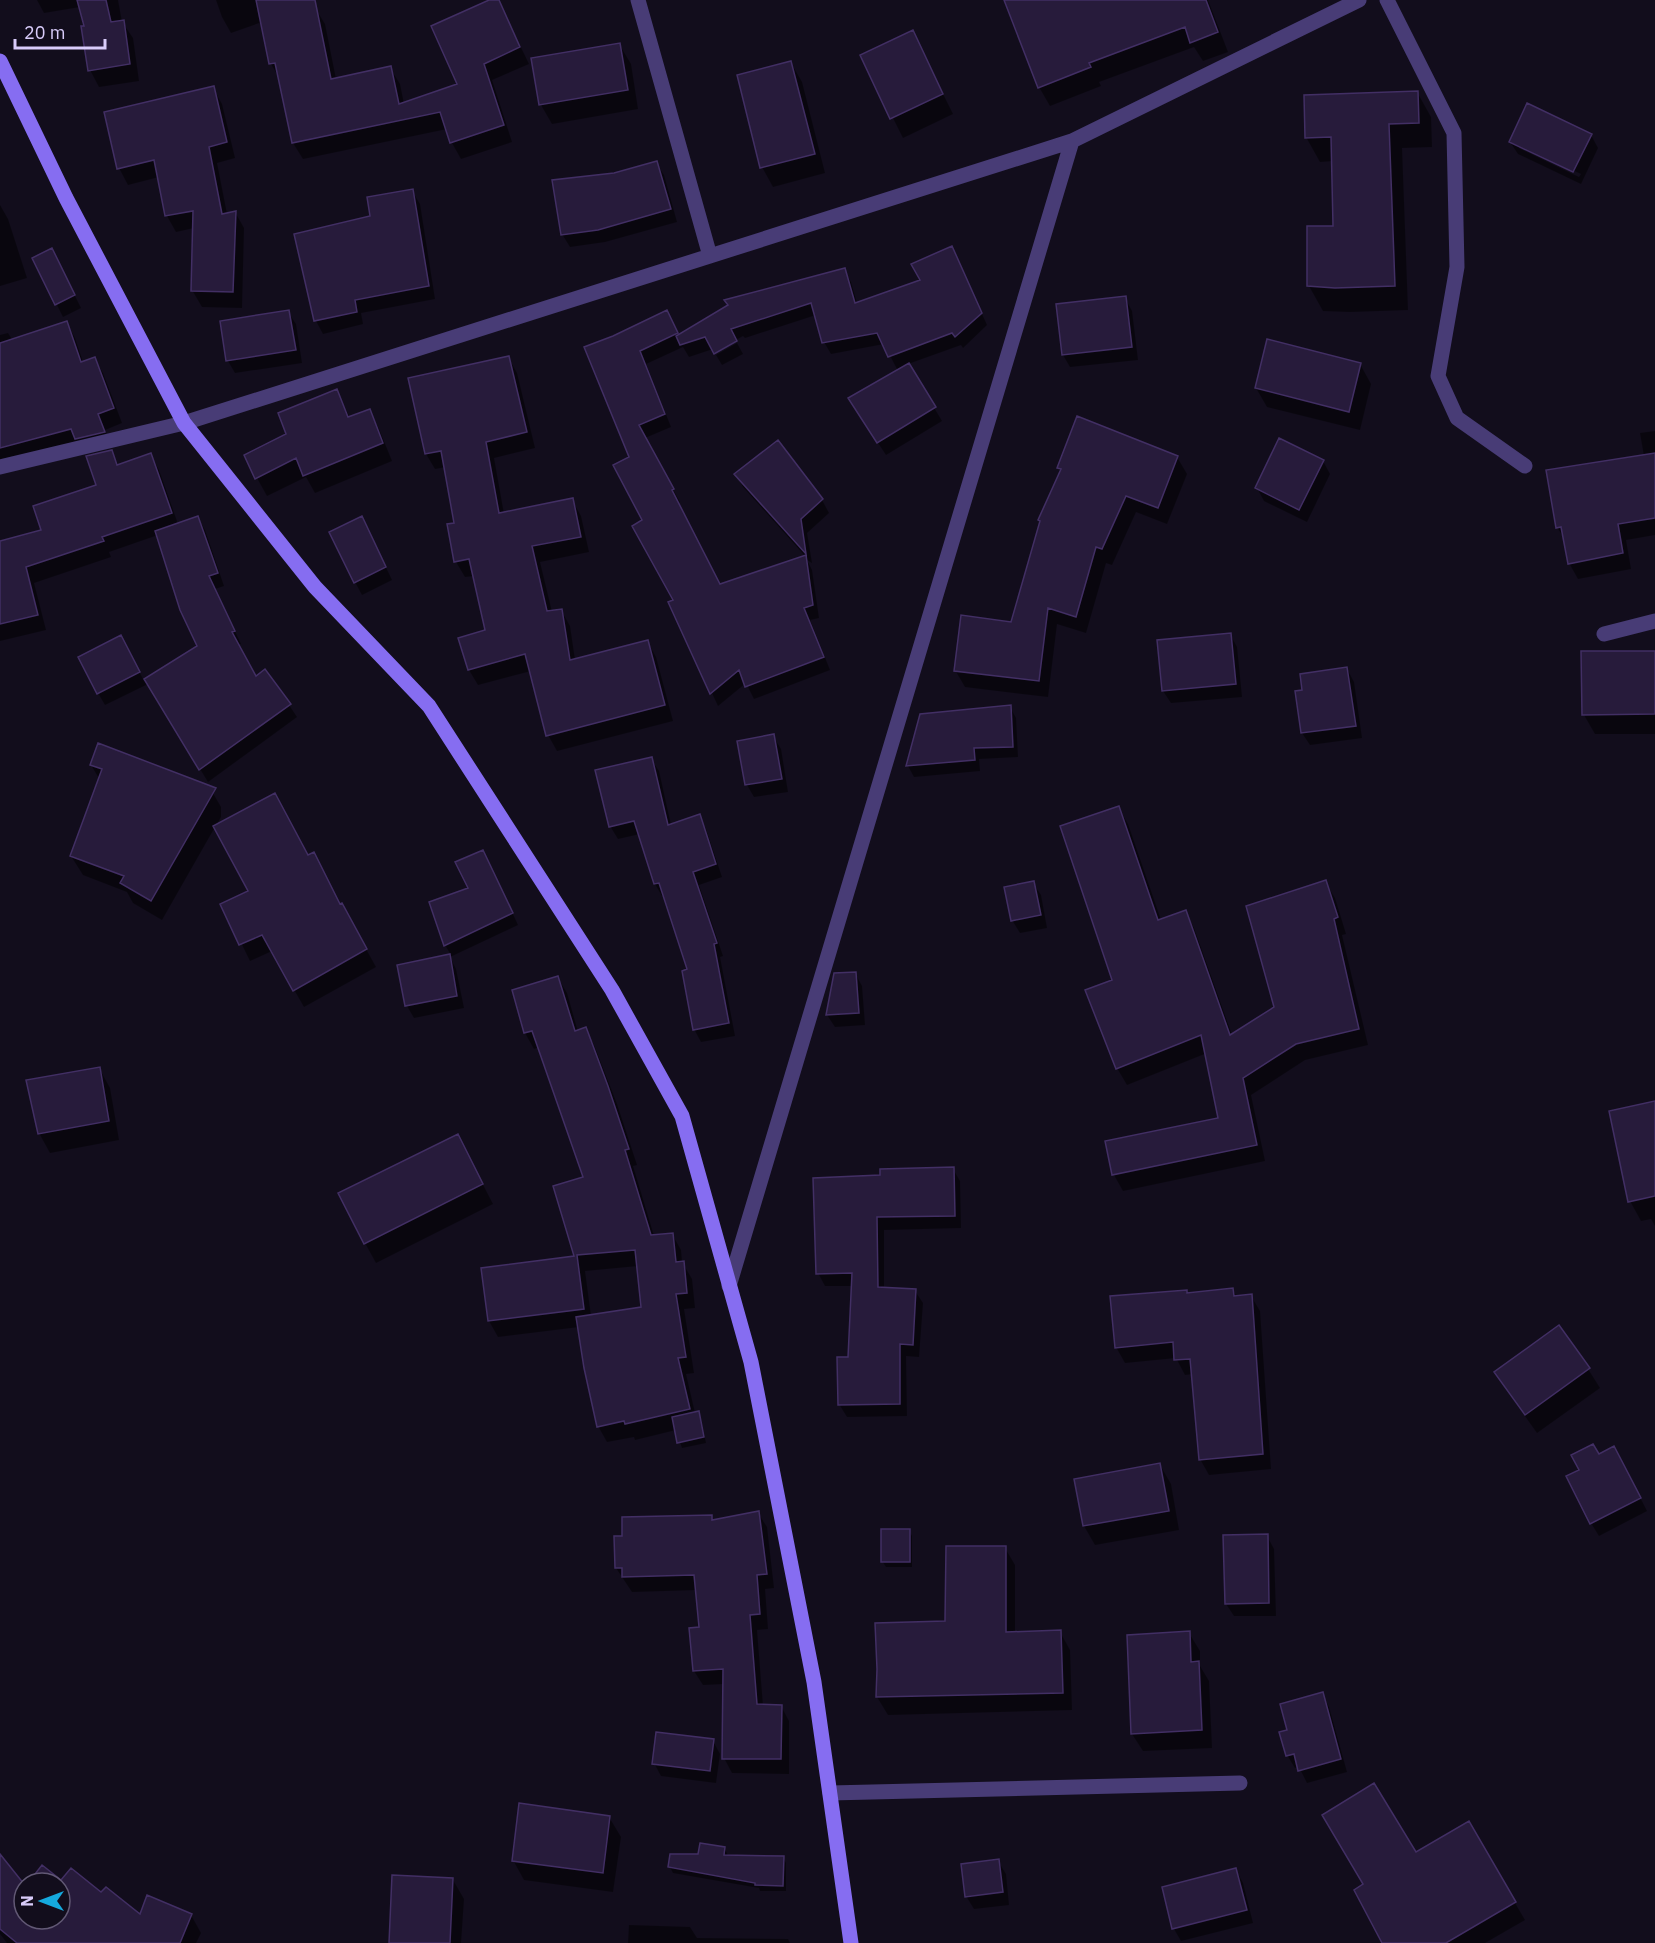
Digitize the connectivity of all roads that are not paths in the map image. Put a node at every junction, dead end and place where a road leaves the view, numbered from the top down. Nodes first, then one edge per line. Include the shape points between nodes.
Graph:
1 (638, 0) edge
2 (1359, 0) edge
3 (1388, 0) edge
4 (0, 61) edge
5 (1072, 141) junction
6 (710, 256) junction
7 (184, 423) junction
8 (1525, 466) dead end
9 (0, 467) edge
10 (1655, 621) edge
11 (1604, 634) dead end
12 (729, 1286) junction
13 (1240, 1782) dead end
14 (830, 1793) junction
15 (851, 1943) edge

1 - 6 street
2 - 5 street
3 - 8 street via 1454,133 1457,267 1438,376 1457,418
4 - 7 main road via 66,198
5 - 6 street
5 - 12 street
6 - 7 street
7 - 9 street
7 - 12 main road via 315,586 429,706 612,990 682,1116
10 - 11 street
12 - 14 main road via 751,1362 807,1648
13 - 14 street
14 - 15 main road

